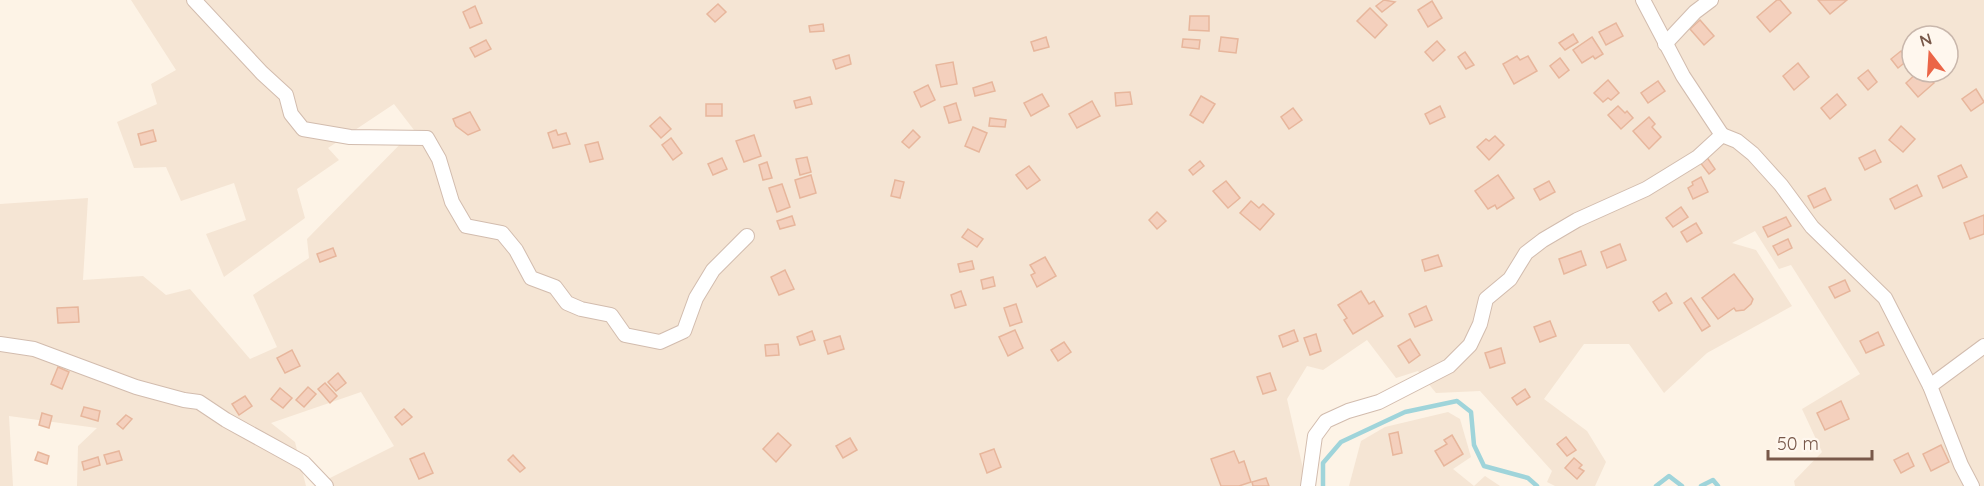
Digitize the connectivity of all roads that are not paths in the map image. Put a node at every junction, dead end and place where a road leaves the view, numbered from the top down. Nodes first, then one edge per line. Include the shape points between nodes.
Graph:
1 (194, 0) edge
2 (1643, 0) edge
3 (1711, 0) edge
4 (1665, 44) junction
5 (1722, 135) junction
6 (747, 236) dead end
7 (0, 344) edge
8 (1984, 346) edge
9 (1930, 386) junction
10 (327, 486) edge
11 (1308, 486) edge
12 (1972, 486) edge

1 - 6 street via 286,95 291,114 303,129 350,136 426,138 439,159 452,202 466,226 502,233 531,278 555,287 567,303 611,315 625,335 660,342 684,331 696,298 713,270
2 - 4 street
3 - 4 street
4 - 5 street
5 - 9 street via 1753,154 1812,227 1885,298
5 - 11 street via 1698,157 1646,189 1577,220 1527,253 1509,279 1486,299 1470,345 1449,366 1379,402 1326,421 1315,436
7 - 10 street via 34,349 136,387 199,402 304,463
8 - 9 street
9 - 12 street

